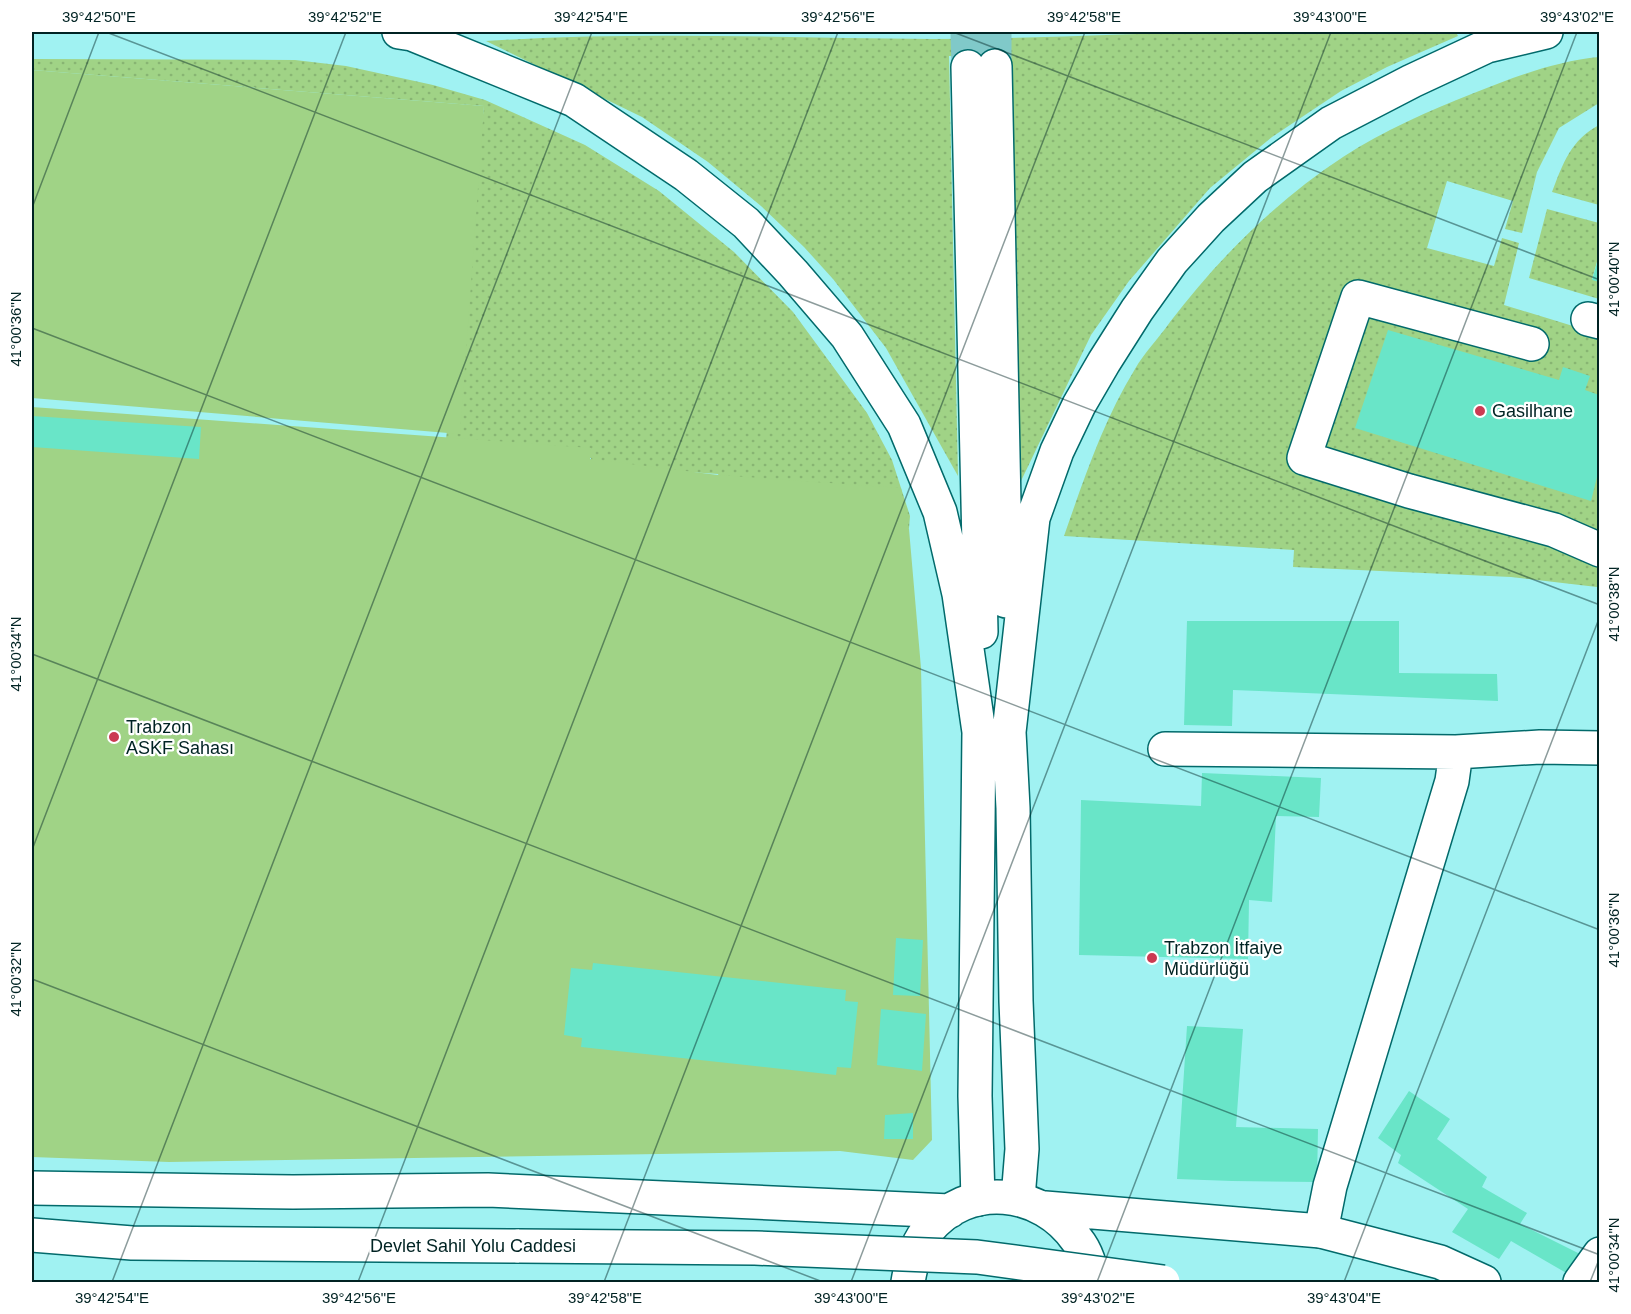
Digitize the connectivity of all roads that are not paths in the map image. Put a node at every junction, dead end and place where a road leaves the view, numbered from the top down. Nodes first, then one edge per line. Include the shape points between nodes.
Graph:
1 (399, 32) edge
2 (1546, 32) edge
3 (981, 66) tunnel mouth
4 (1532, 344) dead end
5 (1599, 550) edge
6 (994, 732) junction
7 (1599, 748) edge
8 (1165, 749) dead end
9 (1456, 752) junction
10 (32, 1188) edge
11 (1031, 1203) junction
12 (964, 1205) junction
13 (1321, 1231) junction
14 (32, 1235) edge
15 (1599, 1254) edge
16 (908, 1282) edge
17 (1092, 1282) edge
18 (1163, 1282) edge
19 (1484, 1282) edge
20 (1580, 1282) edge

1 - 6 main road via 574,100 686,175 746,223 847,336 904,425 940,512
2 - 6 main road via 1488,46 1331,123 1255,177 1172,261 1137,309 1079,405 1057,451 1033,518
3 - 6 main road via 981,596
4 - 5 main road via 1358,297 1300,440 1304,458 1407,497 1554,530
6 - 11 main road via 1013,808 1022,1149
6 - 12 main road via 975,1096
7 - 9 main road
8 - 9 main road
9 - 13 main road via 1452,781 1330,1186
10 - 12 main road via 488,1190
11 - 12 main road via 998,1196
11 - 13 main road
11 - 17 main road via 1068,1226 1085,1250
12 - 16 main road via 928,1231 913,1257
13 - 19 main road via 1440,1262
14 - 18 main road, Devlet Sahil Yolu Caddesi, bridge via 155,1243 767,1248 977,1257
15 - 20 main road

